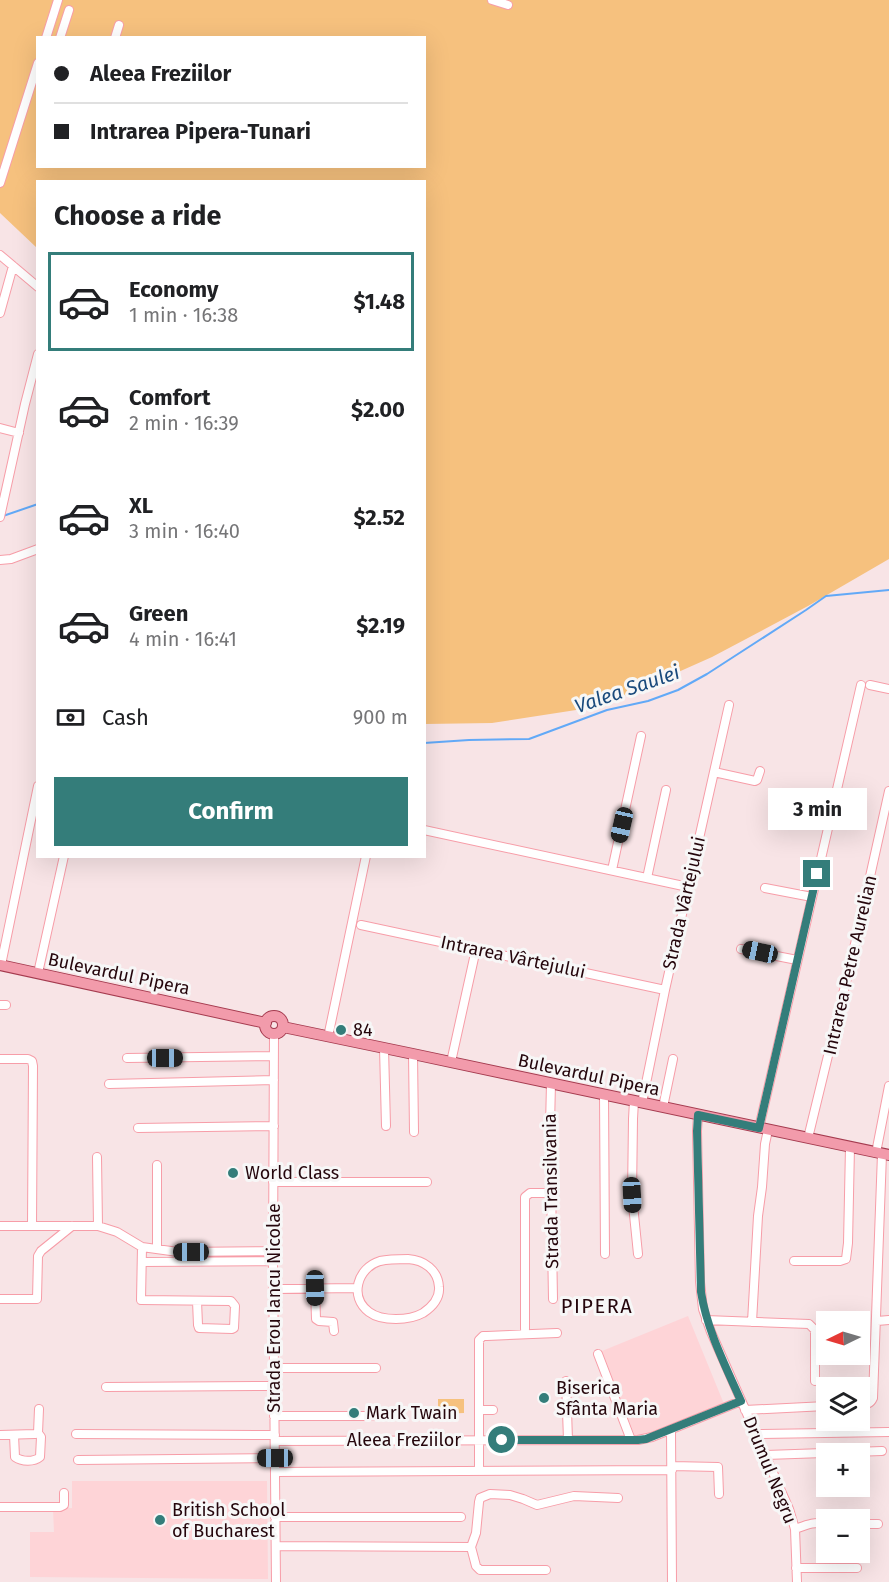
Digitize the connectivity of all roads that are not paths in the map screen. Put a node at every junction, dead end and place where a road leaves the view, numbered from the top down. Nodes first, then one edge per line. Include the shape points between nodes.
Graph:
1 (58, 0) edge
2 (492, 0) edge
3 (508, 5) dead end
4 (69, 9) dead end
5 (119, 25) dead end
6 (47, 36) edge
7 (61, 36) edge
8 (116, 36) edge
9 (36, 69) edge
10 (0, 183) edge
11 (0, 255) edge
12 (13, 266) junction
13 (36, 285) edge
14 (0, 313) edge
15 (36, 362) edge
16 (0, 428) edge
17 (19, 433) junction
18 (0, 518) edge
19 (36, 550) edge
20 (0, 560) edge
21 (889, 689) edge
22 (729, 705) dead end
23 (641, 736) dead end
24 (760, 771) dead end
25 (714, 772) junction
26 (666, 790) dead end
27 (889, 791) edge
28 (36, 795) edge
29 (426, 830) edge
30 (64, 858) edge
31 (366, 858) edge
32 (612, 870) junction
33 (647, 878) junction
34 (688, 887) junction
35 (765, 888) dead end
36 (812, 897) junction
37 (361, 925) dead end
38 (476, 949) junction
39 (741, 949) dead end
40 (797, 960) junction
41 (0, 965) edge
42 (38, 973) junction
43 (664, 990) junction
44 (266, 1023) junction
45 (278, 1031) junction
46 (328, 1037) junction
47 (384, 1048) junction
48 (413, 1054) junction
49 (273, 1056) junction
50 (127, 1058) dead end
51 (0, 1059) edge
52 (673, 1059) dead end
53 (452, 1062) junction
54 (274, 1080) junction
55 (551, 1083) junction
56 (109, 1084) dead end
57 (889, 1086) edge
58 (604, 1095) junction
59 (638, 1102) junction
60 (663, 1107) junction
61 (698, 1115) junction
62 (274, 1126) junction
63 (386, 1126) dead end
64 (138, 1128) dead end
65 (764, 1129) junction
66 (414, 1132) dead end
67 (808, 1138) junction
68 (849, 1147) junction
69 (882, 1154) edge
70 (97, 1157) dead end
71 (157, 1165) dead end
72 (273, 1182) junction
73 (428, 1182) dead end
74 (551, 1193) junction
75 (0, 1226) edge
76 (32, 1226) junction
77 (72, 1226) junction
78 (98, 1226) junction
79 (142, 1247) junction
80 (157, 1248) junction
81 (273, 1251) junction
82 (605, 1254) dead end
83 (638, 1254) dead end
84 (273, 1261) junction
85 (794, 1261) dead end
86 (142, 1262) junction
87 (315, 1288) junction
88 (357, 1288) junction
89 (273, 1289) junction
90 (0, 1299) edge
91 (553, 1299) dead end
92 (197, 1301) junction
93 (706, 1320) junction
94 (889, 1320) edge
95 (752, 1322) junction
96 (877, 1322) junction
97 (525, 1329) dead end
98 (334, 1331) dead end
99 (557, 1333) dead end
100 (598, 1354) dead end
101 (274, 1368) junction
102 (376, 1368) dead end
103 (815, 1381) dead end
104 (566, 1382) dead end
105 (274, 1386) junction
106 (106, 1387) dead end
107 (741, 1401) junction
108 (870, 1403) edge
109 (816, 1406) edge
110 (39, 1409) dead end
111 (479, 1410) junction
112 (493, 1410) dead end
113 (745, 1410) junction
114 (274, 1416) junction
115 (383, 1416) dead end
116 (670, 1430) junction
117 (889, 1432) edge
118 (38, 1433) junction
119 (76, 1434) dead end
120 (756, 1434) junction
121 (0, 1435) edge
122 (14, 1435) junction
123 (275, 1438) junction
124 (479, 1439) junction
125 (568, 1440) junction
126 (630, 1440) junction
127 (882, 1451) dead end
128 (766, 1455) junction
129 (275, 1458) junction
130 (78, 1460) dead end
131 (672, 1468) junction
132 (479, 1470) junction
133 (275, 1472) junction
134 (64, 1493) dead end
135 (719, 1494) dead end
136 (618, 1498) dead end
137 (0, 1507) edge
138 (461, 1516) dead end
139 (275, 1517) junction
140 (816, 1522) edge
141 (870, 1524) edge
142 (878, 1524) dead end
143 (795, 1529) junction
144 (276, 1546) junction
145 (471, 1547) junction
146 (796, 1568) junction
147 (857, 1568) dead end
148 (546, 1570) dead end
149 (276, 1582) edge
150 (672, 1582) edge
151 (797, 1582) edge

1 - 6 street
2 - 3 street
4 - 7 street
5 - 8 street
9 - 10 street
11 - 12 street
12 - 13 street
12 - 14 street
15 - 17 street
16 - 17 street
17 - 18 street
19 - 20 street
21 - 36 street via 865,685
22 - 25 street, Strada Vârtejului
23 - 32 street
24 - 25 street via 755,782
25 - 34 street, Strada Vârtejului
26 - 33 street
27 - 67 street, Intrarea Petre Aurelian
28 - 41 street
29 - 32 street
30 - 42 street
31 - 46 street
32 - 33 street
33 - 34 street
34 - 43 street, Strada Vârtejului
35 - 36 street
36 - 40 street
37 - 38 street, Intrarea Vârtejului
38 - 43 street, Intrarea Vârtejului
38 - 53 street
39 - 40 street
40 - 65 street
41 - 42 main road, Bulevardul Pipera
42 - 44 main road, Bulevardul Pipera
43 - 59 street, Strada Vârtejului
44 - 45 main road via 267,1030
44 - 45 main road via 276,1017 282,1022
45 - 46 main road, Bulevardul Pipera
45 - 49 street, Strada Erou Iancu Nicolae
46 - 47 main road, Bulevardul Pipera
47 - 48 main road, Bulevardul Pipera
47 - 63 street
48 - 53 main road, Bulevardul Pipera
48 - 66 street
49 - 50 street
49 - 54 street, Strada Erou Iancu Nicolae
51 - 76 street via 28,1059 33,1066
52 - 60 street
53 - 55 main road, Bulevardul Pipera
54 - 56 street
54 - 62 street, Strada Erou Iancu Nicolae
55 - 58 main road, Bulevardul Pipera
55 - 74 street, Strada Transilvania
57 - 69 street
58 - 59 main road, Bulevardul Pipera
58 - 82 street
59 - 60 main road, Bulevardul Pipera
59 - 83 street, Strada Vârtejului via 633,1119 632,1195
60 - 61 main road, Bulevardul Pipera
61 - 65 main road, Bulevardul Pipera
61 - 93 street, Drumul Negru via 700,1282
62 - 64 street
62 - 72 street, Strada Erou Iancu Nicolae
65 - 67 main road, Bulevardul Pipera
65 - 95 street
67 - 68 main road, Bulevardul Pipera
68 - 69 main road, Bulevardul Pipera
68 - 85 street via 846,1258
69 - 96 street
70 - 78 street
71 - 80 street
72 - 73 street
72 - 81 street, Strada Erou Iancu Nicolae
74 - 91 street, Strada Transilvania
74 - 97 street via 530,1193 525,1197
75 - 76 street
76 - 77 street
77 - 78 street
77 - 90 street via 40,1251 37,1299
78 - 79 street
79 - 80 street
79 - 86 street
80 - 81 street via 178,1252
81 - 84 street, Strada Erou Iancu Nicolae
84 - 86 street
84 - 89 street, Strada Erou Iancu Nicolae
86 - 92 street via 141,1300
87 - 88 street
87 - 89 street
87 - 98 street via 316,1319 333,1322
88 - 88 street via 367,1310 393,1319 425,1312 439,1292 433,1271 422,1262 408,1259 386,1260 370,1266
89 - 101 street, Strada Erou Iancu Nicolae
92 - 92 street via 234,1303 234,1328 199,1328
93 - 95 street
93 - 107 street, Drumul Negru
94 - 96 street
95 - 103 street via 813,1326
96 - 108 street
99 - 111 street via 480,1338
100 - 126 street
101 - 102 street
101 - 105 street, Strada Erou Iancu Nicolae
104 - 125 street
105 - 106 street
105 - 114 street, Strada Erou Iancu Nicolae
107 - 113 street, Drumul Negru
107 - 116 street, Aleea Freziilor
109 - 113 street
110 - 118 street
111 - 112 street
111 - 124 street
113 - 120 street, Drumul Negru
114 - 115 street
114 - 123 street, Strada Erou Iancu Nicolae
116 - 126 street, Aleea Freziilor
116 - 131 street
117 - 120 street
118 - 122 street
118 - 122 street via 40,1457 36,1460 15,1457
119 - 123 street, Aleea Freziilor
120 - 128 street, Drumul Negru
121 - 122 street
123 - 124 street, Aleea Freziilor
123 - 129 street, Strada Erou Iancu Nicolae
124 - 125 street, Aleea Freziilor
124 - 132 street
125 - 126 street, Aleea Freziilor
127 - 128 street
128 - 143 street, Drumul Negru
129 - 130 street
129 - 133 street, Strada Erou Iancu Nicolae
131 - 132 street
131 - 135 street via 718,1467
131 - 150 street
132 - 133 street
133 - 139 street, Strada Erou Iancu Nicolae
134 - 137 street via 64,1505 60,1507
136 - 145 street via 574,1496 537,1505 510,1495 486,1495 478,1502
138 - 139 street
139 - 144 street, Strada Erou Iancu Nicolae
140 - 143 street
141 - 142 street
143 - 146 street, Drumul Negru
144 - 145 street
144 - 149 street, Strada Erou Iancu Nicolae
145 - 148 street via 480,1570
146 - 147 street
146 - 151 street, Drumul Negru

